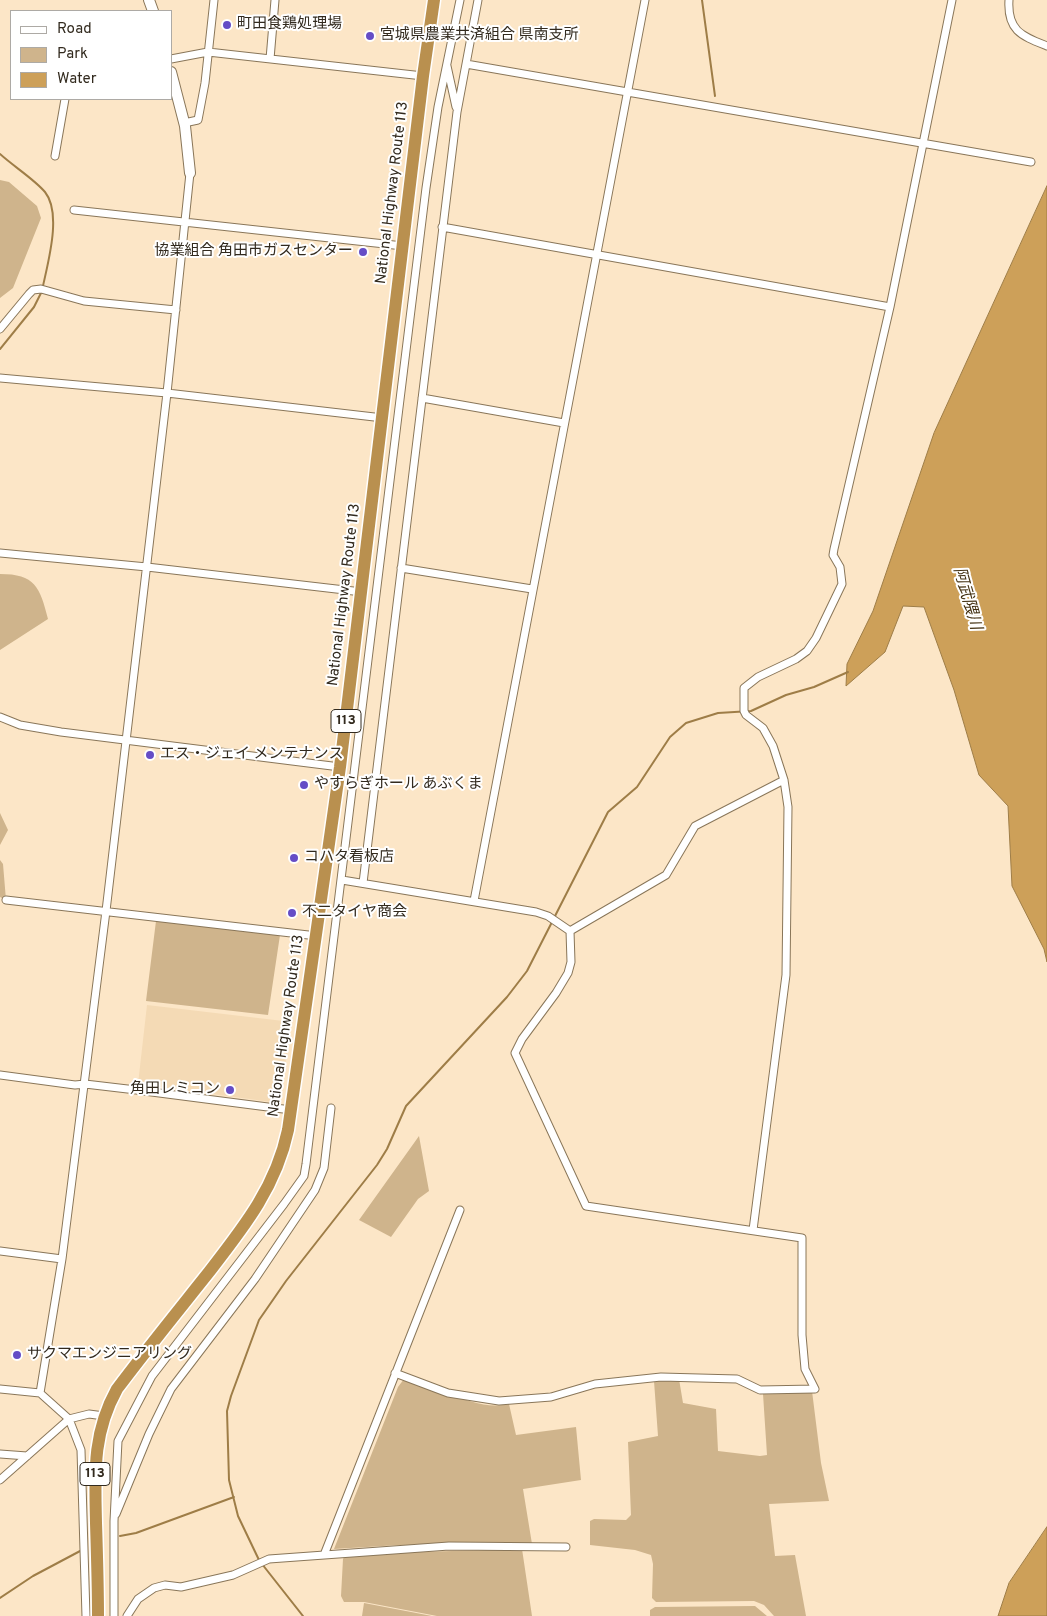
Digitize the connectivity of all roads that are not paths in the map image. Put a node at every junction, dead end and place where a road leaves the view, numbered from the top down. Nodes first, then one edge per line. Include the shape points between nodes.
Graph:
1 (214, 0) edge
2 (275, 0) edge
3 (434, 0) edge
4 (460, 0) edge
5 (478, 0) edge
6 (645, 0) edge
7 (952, 0) edge
8 (1009, 0) edge
9 (1047, 46) edge
10 (208, 52) junction
11 (172, 59) edge
12 (270, 59) junction
13 (447, 63) junction
14 (466, 64) junction
15 (172, 76) edge
16 (423, 76) junction
17 (626, 93) junction
18 (65, 100) edge
19 (456, 112) junction
20 (184, 123) junction
21 (923, 145) junction
22 (55, 156) dead end
23 (1032, 162) dead end
24 (190, 174) joint
25 (74, 210) dead end
26 (184, 223) junction
27 (442, 227) junction
28 (403, 246) junction
29 (596, 254) junction
30 (890, 307) junction
31 (176, 310) junction
32 (0, 329) edge
33 (0, 378) edge
34 (167, 393) junction
35 (422, 398) junction
36 (383, 418) junction
37 (564, 423) junction
38 (0, 553) edge
39 (147, 567) junction
40 (401, 568) junction
41 (532, 588) junction
42 (362, 592) junction
43 (0, 717) edge
44 (127, 740) junction
45 (340, 767) junction
46 (784, 780) junction
47 (342, 880) junction
48 (363, 883) junction
49 (6, 900) dead end
50 (474, 901) junction
51 (106, 911) junction
52 (570, 931) junction
53 (317, 936) junction
54 (0, 1075) edge
55 (85, 1084) junction
56 (331, 1108) dead end
57 (291, 1110) junction
58 (460, 1210) dead end
59 (753, 1230) junction
60 (0, 1251) edge
61 (62, 1259) junction
62 (395, 1373) junction
63 (0, 1389) edge
64 (40, 1394) junction
65 (104, 1416) junction
66 (69, 1419) junction
67 (0, 1454) edge
68 (27, 1456) junction
69 (0, 1480) edge
70 (114, 1521) junction
71 (566, 1547) dead end
72 (324, 1555) junction
73 (97, 1615) edge
74 (114, 1616) edge
75 (126, 1616) edge

1 - 10 street
2 - 12 street
3 - 16 highway, National Highway Route 113 / 113
4 - 13 street
5 - 14 street
6 - 17 street
7 - 21 street
8 - 9 street via 1011,23 1022,36
10 - 11 street
10 - 12 street
10 - 20 street via 198,120
12 - 16 street
13 - 19 street
13 - 47 street via 426,188
14 - 17 street
14 - 19 street
15 - 20 street
16 - 28 highway, National Highway Route 113 / 113
17 - 21 street
17 - 29 street
18 - 22 street
19 - 27 street
20 - 24 street
21 - 23 street
21 - 30 street
24 - 26 street
25 - 26 street
26 - 28 street
26 - 31 street
27 - 29 street
27 - 35 street
28 - 36 highway, National Highway Route 113 / 113
29 - 30 street
29 - 37 street
30 - 46 street via 834,549 842,584 807,651 744,688 744,711 763,728 773,746
31 - 32 street via 84,300 41,289 33,290
31 - 34 street
33 - 34 street
34 - 36 street
34 - 39 street
35 - 37 street
35 - 40 street
36 - 42 highway, National Highway Route 113 / 113
37 - 41 street
38 - 39 street
39 - 42 street
39 - 44 street
40 - 41 street
40 - 48 street
41 - 50 street
42 - 45 highway, National Highway Route 113 / 113
43 - 44 street via 20,725
44 - 45 street
44 - 51 street
45 - 53 highway, National Highway Route 113 / 113
46 - 52 street via 695,826 666,875
46 - 59 street via 788,807 786,975
47 - 48 street
47 - 70 street via 304,1176 152,1376 118,1441
48 - 50 street
49 - 51 street
50 - 52 street via 536,912
51 - 53 street
51 - 55 street
52 - 59 street via 568,973 515,1054 586,1206
53 - 57 highway, National Highway Route 113 / 113
54 - 55 street
55 - 57 street
55 - 61 street
56 - 70 street via 324,1168 315,1190 254,1279 171,1389
57 - 65 highway, National Highway Route 113 / 113 via 285,1147 264,1198 117,1389
58 - 62 street
59 - 62 street via 802,1238 802,1335 805,1369 815,1389 760,1390 737,1379 661,1378 595,1384 551,1398 499,1401 448,1393
60 - 61 street
61 - 64 street
62 - 72 street
63 - 64 street
64 - 66 street
65 - 66 street via 89,1414
65 - 73 highway, National Highway Route 113 / 113 via 96,1447 95,1468
66 - 68 street
66 - 73 street via 81,1450 85,1554
67 - 68 street
68 - 69 street
70 - 74 street
71 - 72 street via 449,1546
72 - 75 street via 268,1559 233,1575 181,1587 165,1585 154,1588 138,1599

